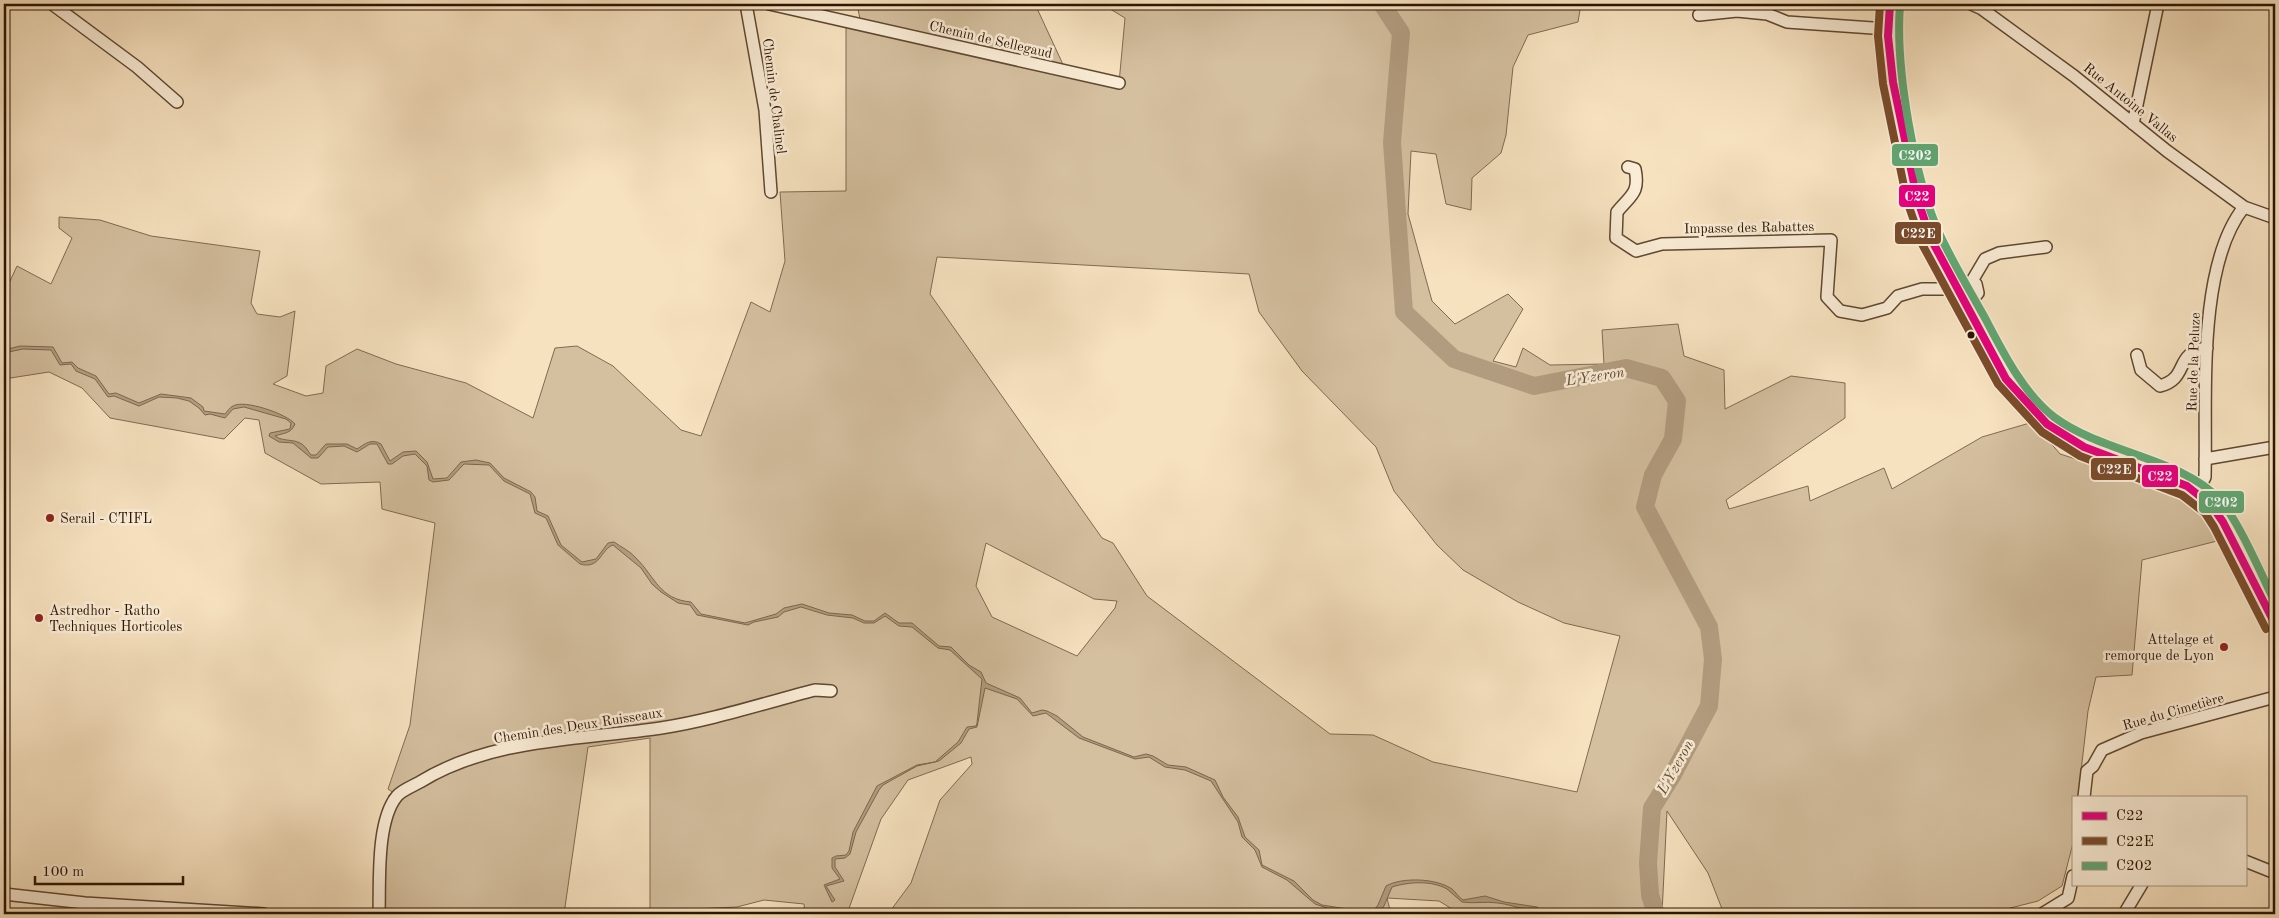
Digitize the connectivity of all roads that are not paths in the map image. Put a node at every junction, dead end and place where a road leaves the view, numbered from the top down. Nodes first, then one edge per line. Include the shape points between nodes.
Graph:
1 (52, 4) edge
2 (746, 4) edge
3 (769, 4) edge
4 (1890, 4) edge
5 (1971, 4) edge
6 (1995, 4) edge
7 (2158, 4) edge
8 (1699, 15) dead end
9 (1991, 16) junction
10 (1887, 28) junction
11 (1120, 83) dead end
12 (176, 102) dead end
13 (2133, 124) junction
14 (1628, 167) dead end
15 (771, 192) dead end
16 (2244, 207) junction
17 (2275, 218) edge
18 (2046, 248) dead end
19 (1972, 281) junction
20 (1956, 285) junction
21 (1967, 306) junction
22 (2207, 348) junction
23 (2137, 354) dead end
24 (2275, 447) edge
25 (2205, 459) junction
26 (2197, 493) junction
27 (2275, 591) edge
28 (2272, 618) edge
29 (831, 691) dead end
30 (2275, 698) edge
31 (2084, 796) edge
32 (2246, 861) edge
33 (2275, 873) edge
34 (2072, 880) edge
35 (2141, 886) edge
36 (4, 894) edge
37 (264, 914) edge
38 (379, 914) edge
39 (2042, 914) edge
40 (2124, 914) edge

1 - 12 street via 136,67
2 - 15 street, Chemin de Chalinel via 765,110
3 - 11 street, Chemin de Sellegaud
4 - 10 main road
5 - 9 street, Rue Antoine Vallas
6 - 9 street
7 - 13 street
8 - 10 street via 1737,11 1767,14 1787,22
9 - 13 street, Rue Antoine Vallas
10 - 20 main road via 1892,80 1921,216
13 - 16 street, Rue Antoine Vallas
14 - 20 street, Impasse des Rabattes via 1635,169 1638,181 1636,192 1617,212 1616,238 1636,251 1662,244 1832,240 1828,297 1840,311 1862,315 1887,308 1898,296 1922,289 1950,289
16 - 17 street, Rue Antoine Vallas
16 - 22 street, Rue de la Peluze via 2236,216 2220,251 2208,318
18 - 19 street via 1999,253 1985,259
19 - 20 street
19 - 21 street via 1978,293
20 - 21 main road
21 - 26 main road via 2006,379 2047,424 2084,447 2187,486
22 - 23 street via 2193,350 2184,359 2177,377 2160,386 2141,370
22 - 25 street, Rue de la Peluze
24 - 25 street
25 - 26 street, Rue de la Peluze via 2205,477
26 - 28 main road via 2223,522
27 - 28 street
29 - 38 street, Chemin des Deux Ruisseaux via 815,690 662,728 511,748 454,765 425,779 398,796 390,810 383,834
30 - 31 street, Rue du Cimetière via 2141,733 2102,750 2087,771
32 - 33 street
34 - 39 street via 2068,898
35 - 40 street
36 - 37 street via 66,902

